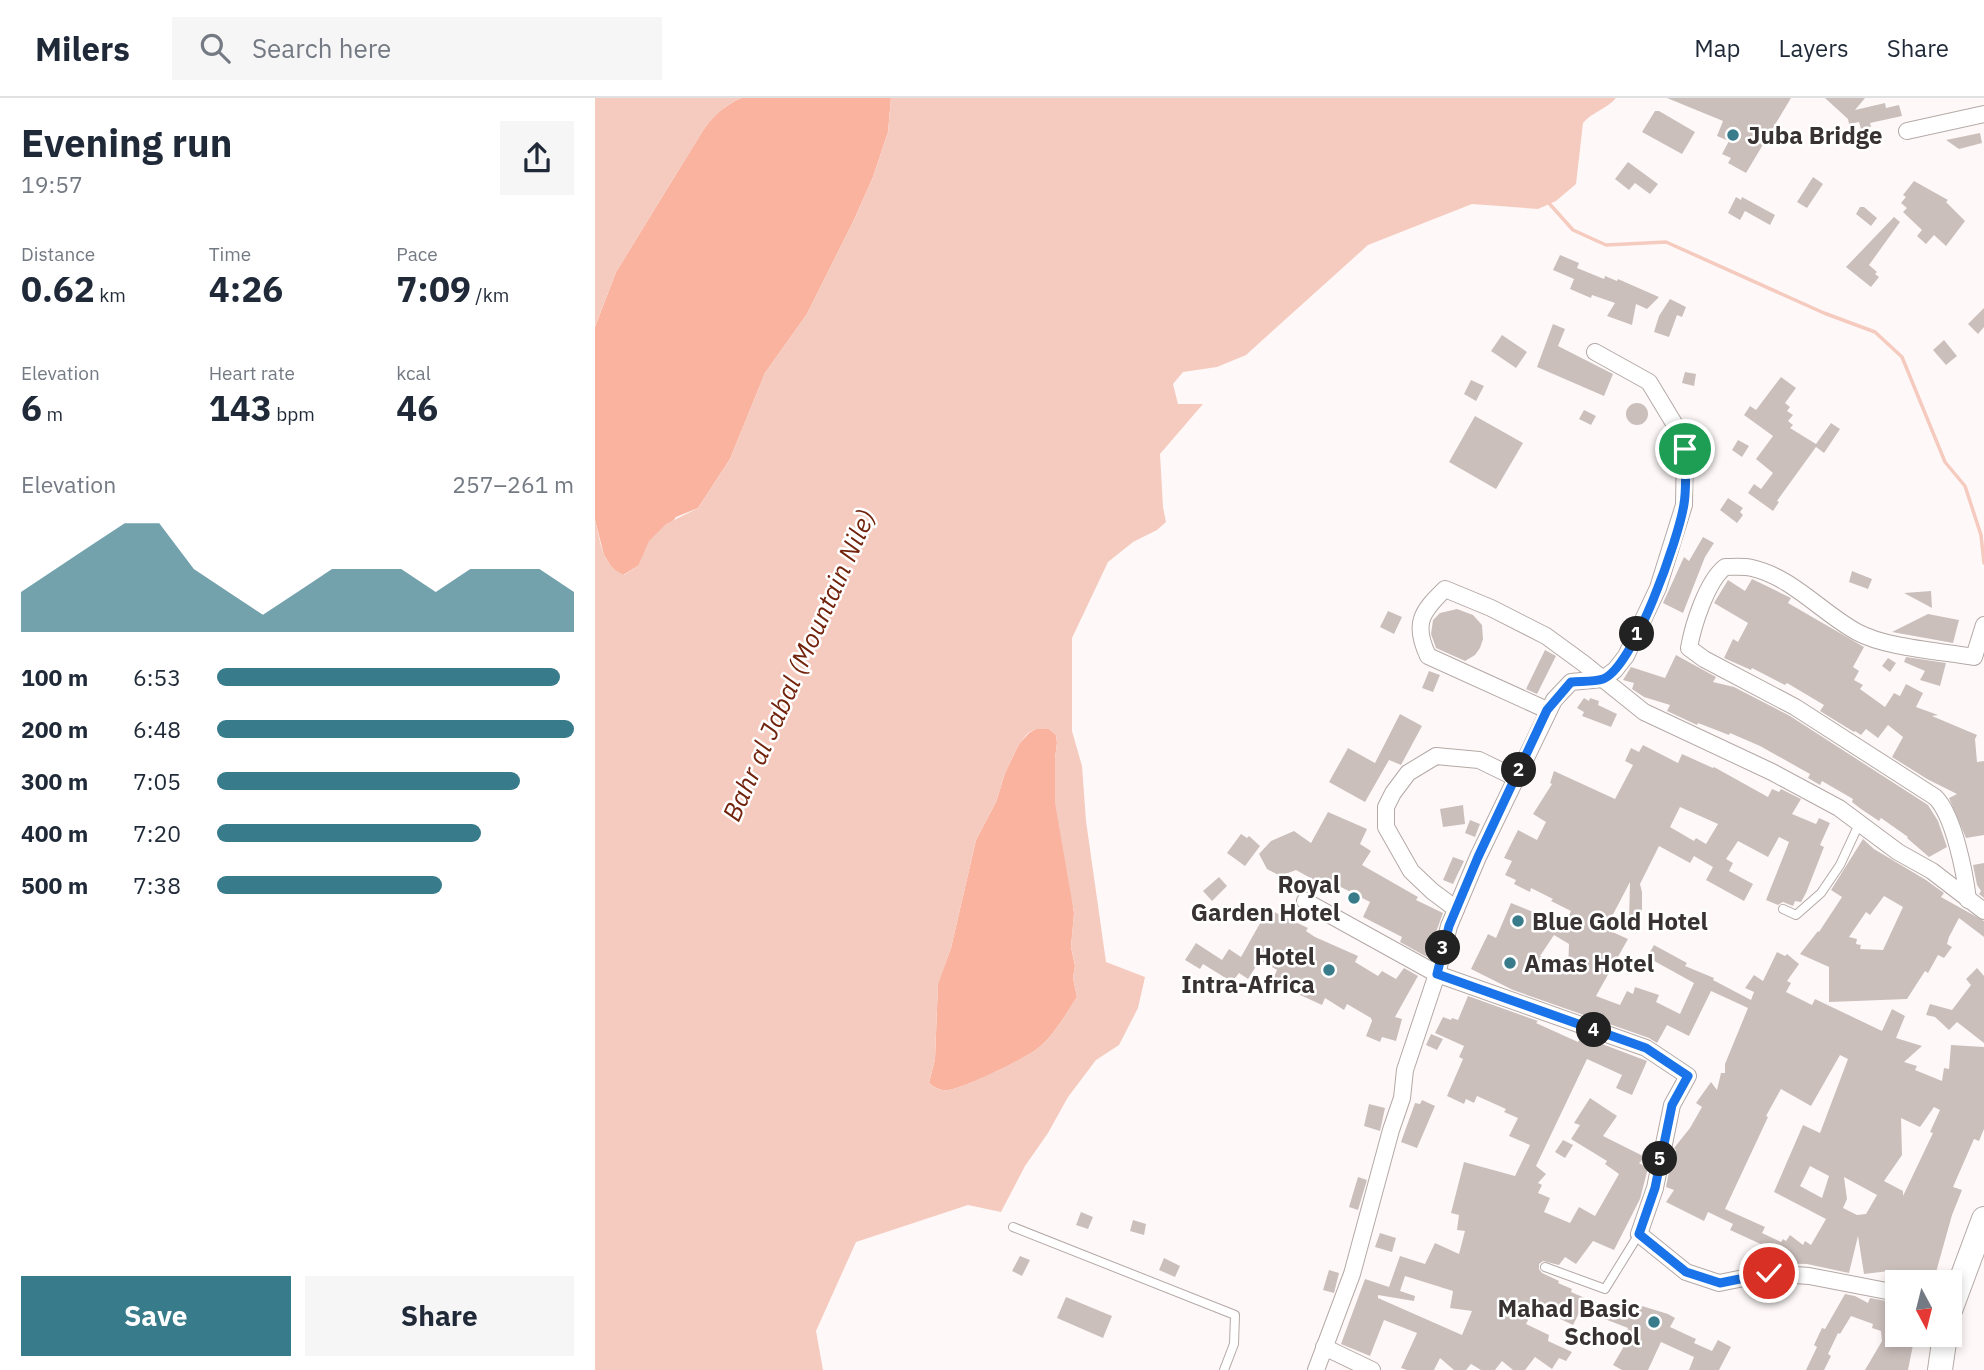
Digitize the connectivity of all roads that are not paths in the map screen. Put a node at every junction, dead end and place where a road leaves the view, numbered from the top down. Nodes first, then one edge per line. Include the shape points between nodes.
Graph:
1 (1984, 114) edge
2 (1907, 131) dead end
3 (1595, 352) dead end
4 (1984, 625) edge
5 (1603, 679) junction
6 (1547, 710) junction
7 (1515, 778) junction
8 (1859, 824) junction
9 (1968, 900) junction
10 (1305, 901) dead end
11 (1456, 909) junction
12 (1783, 909) dead end
13 (1984, 911) edge
14 (1437, 974) junction
15 (1984, 1219) edge
16 (1013, 1227) dead end
17 (1639, 1234) junction
18 (1545, 1267) dead end
19 (1962, 1279) edge
20 (1885, 1291) edge
21 (1325, 1347) junction
22 (1943, 1348) edge
23 (1224, 1370) edge
24 (1316, 1370) edge
25 (1372, 1370) edge
26 (1940, 1370) edge

1 - 2 street
3 - 5 street via 1649,382 1685,449 1684,505 1666,568 1626,656
4 - 9 street via 1973,657 1884,641 1858,633 1799,591 1761,571 1725,567 1715,575 1689,648 1795,707 1935,797 1946,813 1965,872
5 - 6 street via 1571,682
5 - 6 street via 1546,636 1491,608 1445,589 1430,603 1420,621 1420,639 1428,656
5 - 8 street via 1644,712 1772,772
6 - 7 street
7 - 11 street
7 - 11 street via 1479,760 1436,756 1408,773 1386,807 1386,827 1411,871
8 - 9 street
8 - 12 lane via 1821,892 1796,915
9 - 13 street
10 - 14 street
11 - 14 street
14 - 17 street via 1646,1048 1688,1076 1672,1105 1655,1188
14 - 21 street via 1405,1070 1402,1098 1352,1274
15 - 19 main road
16 - 23 lane via 1235,1315 1234,1344
17 - 18 lane via 1605,1289
17 - 20 street via 1686,1272 1720,1283 1769,1273
21 - 24 street
21 - 25 street
22 - 26 main road

